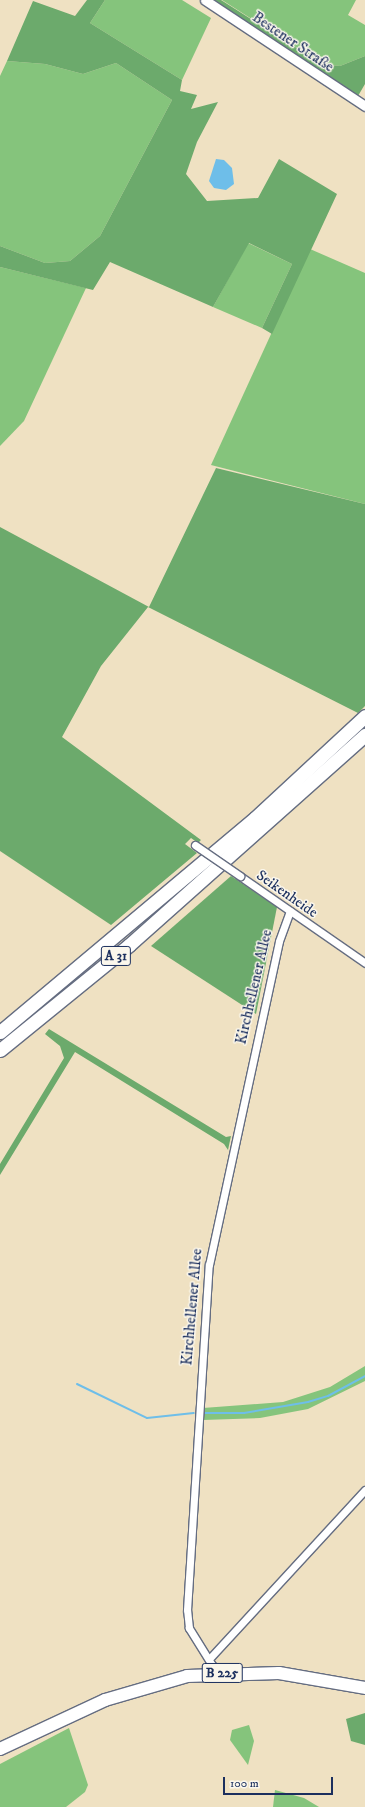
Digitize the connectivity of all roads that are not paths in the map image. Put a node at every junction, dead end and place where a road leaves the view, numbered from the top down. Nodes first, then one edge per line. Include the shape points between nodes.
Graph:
1 (205, 0) edge
2 (365, 106) edge
3 (365, 716) edge
4 (365, 736) edge
5 (195, 845) dead end
6 (290, 912) junction
7 (365, 963) edge
8 (0, 1032) edge
9 (0, 1050) edge
10 (365, 1490) edge
11 (208, 1659) junction
12 (212, 1674) junction
13 (365, 1688) edge
14 (0, 1749) edge

1 - 2 street, Bestener Straße
3 - 8 highway, A 31 via 244,828
4 - 9 highway, A 31 via 130,945
5 - 6 street, Seikenheide, bridge
6 - 7 street, Seikenheide
6 - 11 street, Kirchhellener Allee via 279,941 209,1264 187,1610 189,1628
10 - 11 street
11 - 12 street, Kirchhellener Allee
12 - 13 main road, B 225 via 280,1673
12 - 14 main road, B 225 via 156,1683 83,1708

